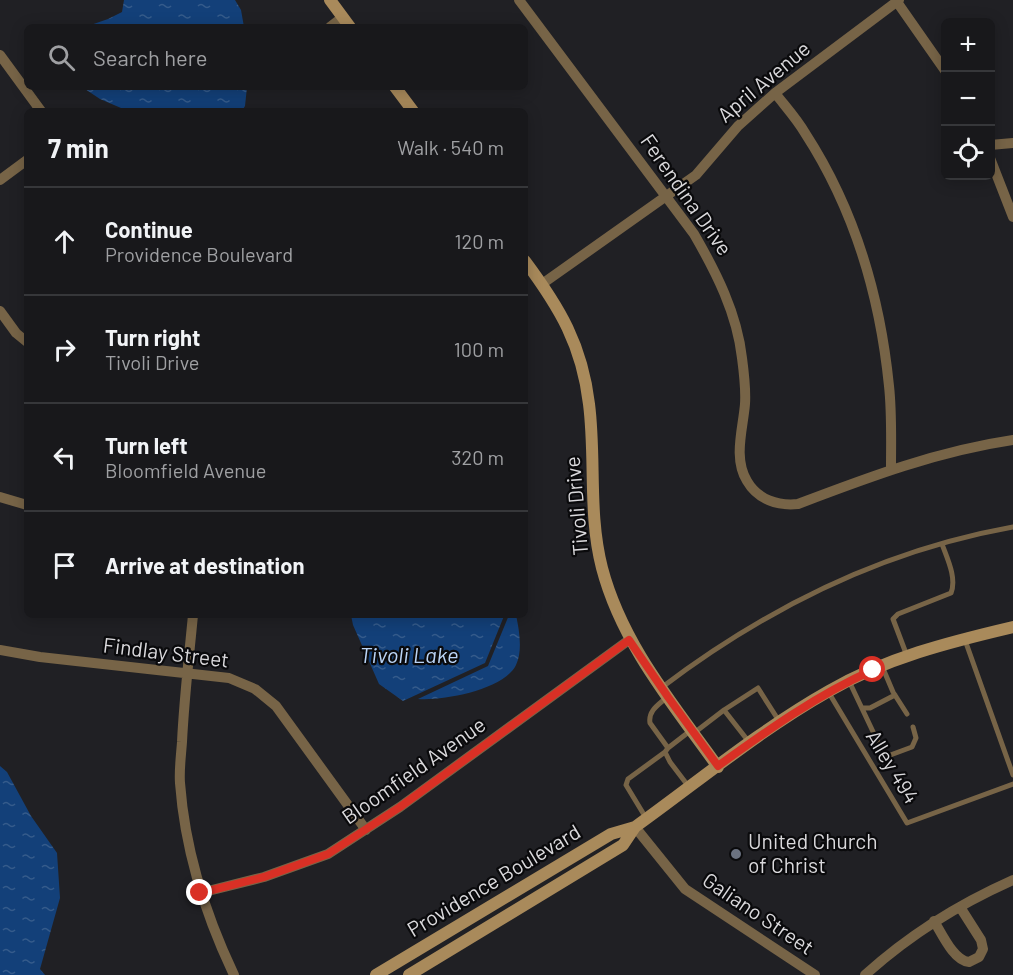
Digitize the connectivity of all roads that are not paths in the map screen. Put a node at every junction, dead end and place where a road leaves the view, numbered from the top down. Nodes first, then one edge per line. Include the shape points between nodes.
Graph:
1 (330, 0) edge
2 (519, 0) edge
3 (898, 1) edge
4 (347, 22) edge
5 (0, 56) edge
6 (941, 66) edge
7 (24, 88) edge
8 (25, 90) edge
9 (397, 90) edge
10 (775, 93) junction
11 (39, 108) edge
12 (411, 108) edge
13 (1013, 143) edge
14 (995, 145) edge
15 (24, 162) edge
16 (995, 171) edge
17 (0, 180) edge
18 (667, 196) junction
19 (1013, 217) edge
20 (528, 265) edge
21 (542, 284) junction
22 (0, 310) edge
23 (24, 340) edge
24 (1013, 440) edge
25 (891, 468) junction
26 (0, 497) edge
27 (24, 504) edge
28 (1013, 527) edge
29 (942, 544) junction
30 (193, 618) edge
31 (1013, 627) edge
32 (965, 638) junction
33 (629, 640) junction
34 (0, 650) edge
35 (907, 656) junction
36 (882, 666) junction
37 (188, 674) junction
38 (849, 681) junction
39 (829, 691) junction
40 (664, 692) junction
41 (895, 695) junction
42 (863, 708) junction
43 (724, 710) junction
44 (906, 714) dead end
45 (780, 722) junction
46 (913, 727) dead end
47 (693, 732) junction
48 (750, 743) junction
49 (667, 750) junction
50 (881, 751) junction
51 (868, 758) junction
52 (718, 766) junction
53 (1013, 776) edge
54 (1013, 784) edge
55 (689, 788) junction
56 (646, 819) junction
57 (635, 827) junction
58 (366, 830) junction
59 (1013, 880) edge
60 (200, 893) junction
61 (960, 907) junction
62 (934, 921) junction
63 (234, 975) edge
64 (376, 975) edge
65 (409, 975) edge
66 (814, 975) edge
67 (864, 975) edge

1 - 4 main road
2 - 18 street, Ferendina Drive
3 - 6 street
3 - 10 street, April Avenue
5 - 7 street
8 - 11 street
9 - 12 main road
10 - 18 street, April Avenue via 738,126 696,175
10 - 25 street via 824,164 868,268 890,388
13 - 14 street
15 - 17 street
16 - 19 street
18 - 21 street, April Avenue
18 - 25 street, Ferendina Drive via 717,273 735,321 745,402 741,468 747,482 769,501 798,504
20 - 21 main road, Tivoli Drive
21 - 33 main road, Tivoli Drive via 566,322 581,363 590,405 594,526 602,567
22 - 23 street
24 - 25 street, Ferendina Drive
26 - 27 street
28 - 29 lane
29 - 35 lane via 951,573 951,592 893,618
29 - 40 lane via 809,594 723,643
30 - 37 street
31 - 32 main road, Providence Boulevard
32 - 35 main road, Providence Boulevard
32 - 53 lane
33 - 40 main road, Tivoli Drive
33 - 58 street, Bloomfield Avenue
34 - 37 street, Findlay Street
35 - 36 main road, Providence Boulevard
36 - 38 main road, Providence Boulevard
36 - 41 lane
37 - 58 street, Findlay Street via 229,678 255,689 276,706
37 - 60 street via 180,781 187,841
38 - 39 main road, Providence Boulevard
38 - 42 lane
39 - 45 main road, Providence Boulevard
39 - 51 lane, Alley 494
40 - 47 main road, Tivoli Drive
40 - 49 lane via 649,718
41 - 42 lane
41 - 44 lane
42 - 50 lane
43 - 45 lane via 758,688
43 - 47 lane
43 - 48 lane
45 - 48 main road, Providence Boulevard
46 - 50 lane via 916,738 912,747 887,756
47 - 49 lane
47 - 52 main road, Tivoli Drive
48 - 52 main road, Providence Boulevard
49 - 55 lane via 670,762
49 - 56 lane via 628,779 626,785
50 - 51 lane
51 - 54 lane, Alley 494 via 907,824
52 - 55 main road, Providence Boulevard
55 - 56 main road, Providence Boulevard
56 - 57 main road, Providence Boulevard
57 - 64 main road, Providence Boulevard via 611,834
57 - 65 main road, Providence Boulevard via 623,845
57 - 66 street, Galiano Street via 685,889
58 - 60 street, Bloomfield Avenue via 328,854 264,877
59 - 61 street
60 - 63 street
61 - 62 street
61 - 62 street via 981,940 983,949 979,957 969,962 962,960
62 - 67 street

